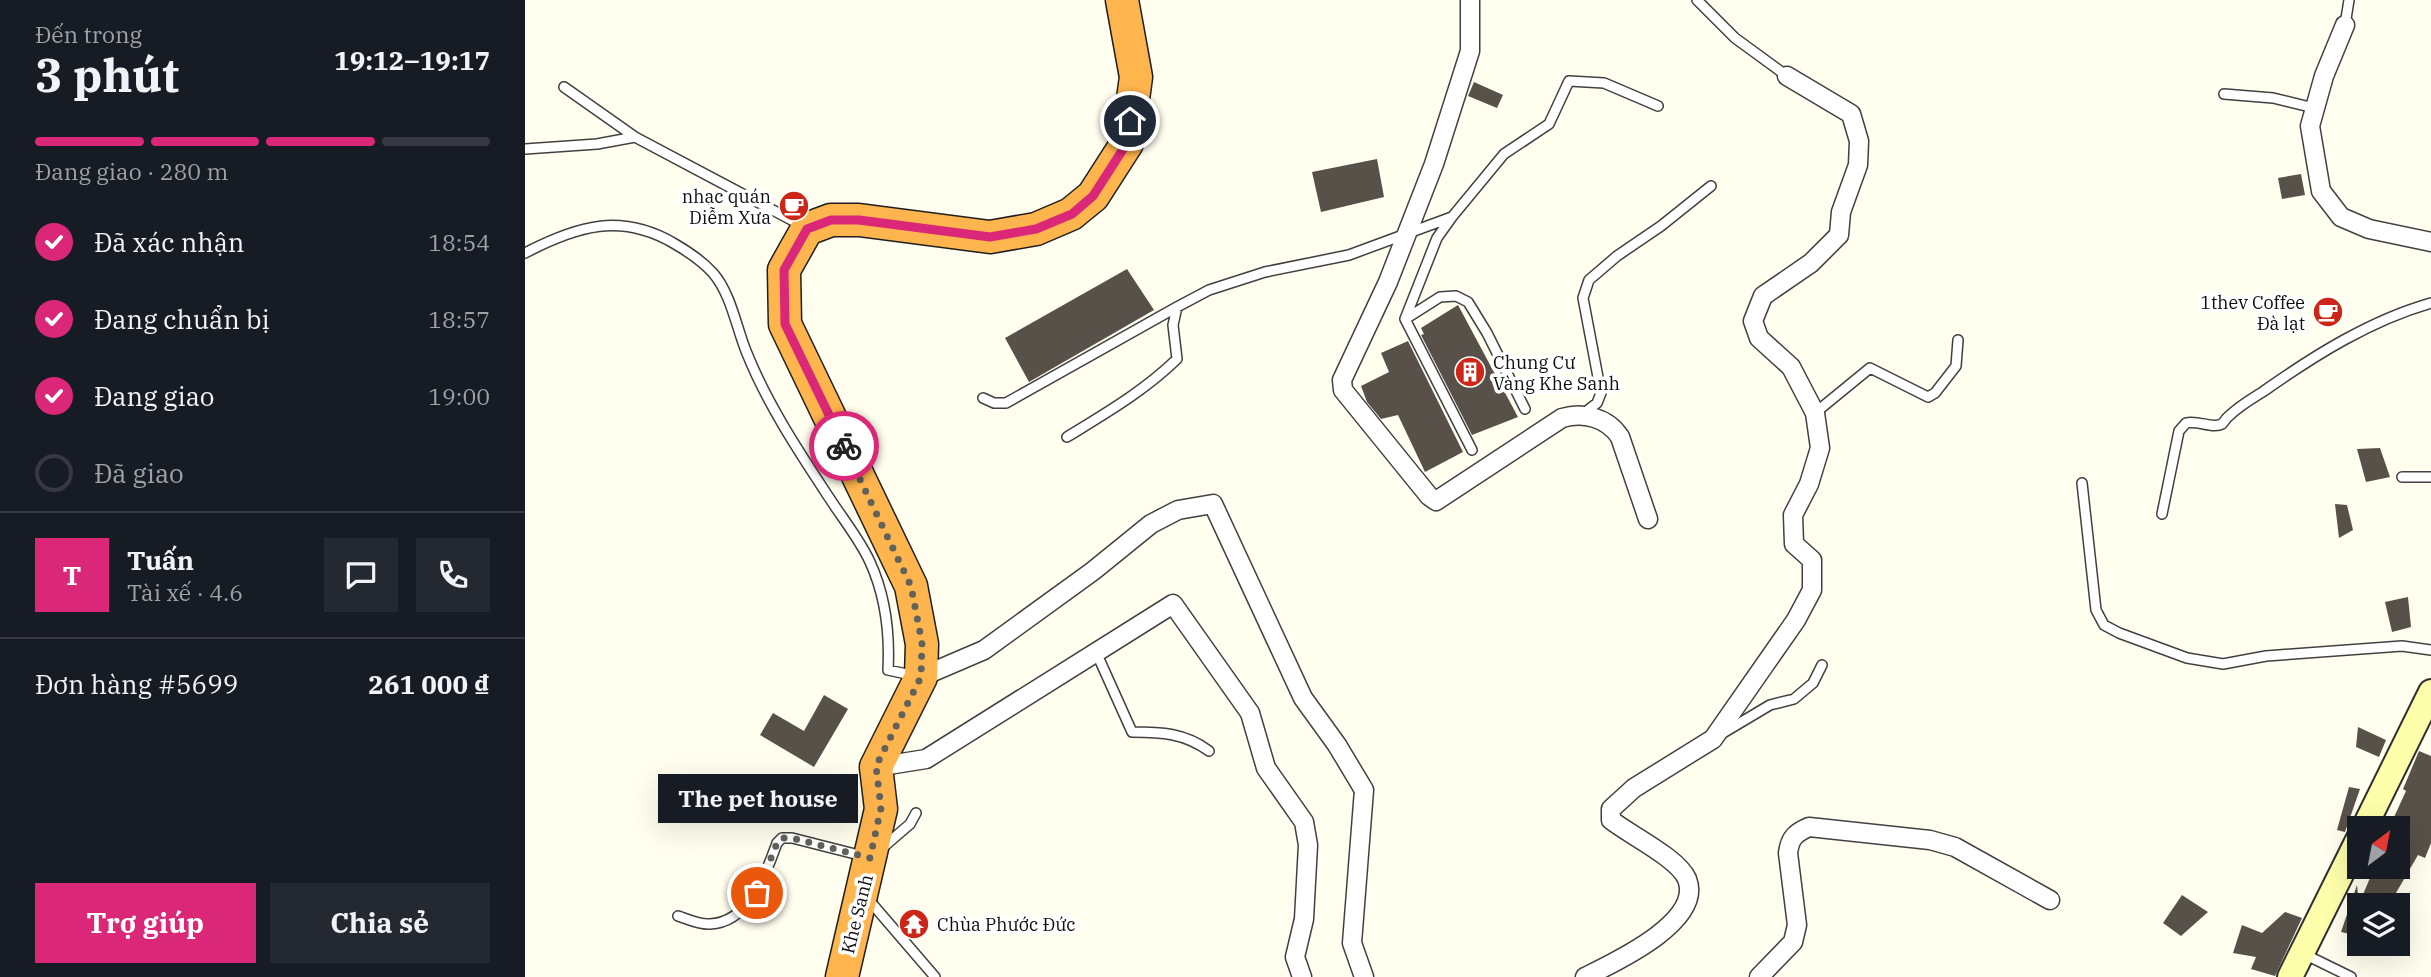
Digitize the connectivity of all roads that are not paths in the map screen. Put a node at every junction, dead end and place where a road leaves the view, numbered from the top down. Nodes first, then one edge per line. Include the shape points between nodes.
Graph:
1 (1122, 0) edge
2 (1470, 0) edge
3 (1697, 0) edge
4 (2349, 0) edge
5 (2345, 25) joint
6 (1787, 76) joint
7 (564, 87) dead end
8 (2224, 94) dead end
9 (1658, 106) dead end
10 (2314, 108) junction
11 (635, 138) junction
12 (525, 149) edge
13 (1711, 186) dead end
14 (1452, 217) junction
15 (807, 229) junction
16 (1408, 232) junction
17 (2431, 242) edge
18 (525, 253) edge
19 (2431, 303) edge
20 (1177, 307) junction
21 (1405, 319) junction
22 (1958, 340) dead end
23 (983, 398) dead end
24 (1525, 409) dead end
25 (1815, 413) junction
26 (1583, 414) junction
27 (1067, 437) dead end
28 (1472, 450) dead end
29 (2402, 477) dead end
30 (2431, 477) edge
31 (2082, 483) dead end
32 (2162, 514) dead end
33 (1649, 519) dead end
34 (2431, 650) edge
35 (1095, 652) junction
36 (1822, 665) dead end
37 (921, 677) junction
38 (2431, 692) edge
39 (1713, 738) junction
40 (1209, 751) dead end
41 (876, 766) junction
42 (916, 813) dead end
43 (2370, 816) edge
44 (870, 858) junction
45 (2347, 862) edge
46 (862, 892) junction
47 (2050, 900) dead end
48 (678, 916) dead end
49 (2302, 953) junction
50 (842, 977) edge
51 (935, 977) edge
52 (1302, 977) edge
53 (1364, 977) edge
54 (1585, 977) edge
55 (1759, 977) edge
56 (2290, 977) edge
57 (2351, 977) edge

1 - 15 highway via 1136,78 1127,143 1093,196 1072,214 1036,229 990,237 859,220 831,220
2 - 16 street via 1470,51
3 - 6 lane via 1735,38
4 - 5 lane
5 - 10 street
6 - 25 street via 1851,114 1859,141 1839,235 1811,263 1763,296 1752,321 1759,338 1791,368
7 - 11 lane
8 - 10 lane via 2273,98
9 - 14 lane via 1604,83 1569,82 1549,124 1504,154
10 - 17 street via 2310,126 2321,191 2341,217 2369,229
11 - 12 lane
11 - 15 lane
13 - 26 lane via 1589,280 1583,298 1601,393
14 - 16 lane
14 - 21 lane via 1437,238
15 - 37 highway via 784,270 785,324 911,586 922,643
16 - 20 lane via 1349,255 1265,272 1209,290
16 - 26 street via 1342,380 1343,390 1429,496 1436,501 1444,497 1553,423
18 - 37 lane via 562,234 598,225 638,227 676,244 713,274 790,438 869,560 890,636 888,670
19 - 32 lane via 2326,351 2255,397 2223,424 2186,423 2179,431
20 - 23 lane via 1006,403
20 - 27 lane via 1173,325 1177,359 1130,399
21 - 24 lane via 1440,297 1456,296 1468,302
21 - 28 lane
22 - 25 lane via 1956,366 1928,397 1870,369
25 - 39 street via 1820,448 1793,515 1794,544 1812,560 1812,590
26 - 33 street via 1611,426 1620,437
29 - 30 lane
31 - 34 lane via 2096,610 2105,625 2119,633 2187,658 2223,664 2266,656 2402,646
35 - 40 lane via 1132,732 1193,739
35 - 41 street via 926,759
35 - 52 street via 1173,604 1249,713 1266,768 1304,822 1308,845 1304,919 1295,957
36 - 39 lane via 1813,683 1794,699 1770,705
37 - 41 highway
37 - 53 street via 984,650 1151,524 1178,510 1213,504 1303,698 1364,790 1352,943
38 - 43 street
39 - 54 street via 1635,788 1611,809 1611,820 1669,859 1687,878 1689,891 1662,934
41 - 44 highway, Khe Sanh via 881,808
42 - 44 lane via 910,824
44 - 46 highway, Khe Sanh
44 - 48 lane via 782,838 757,893 735,914 711,925
45 - 49 street
46 - 50 highway, Khe Sanh
46 - 51 lane
47 - 55 street via 1955,847 1930,840 1809,827 1796,832 1788,853 1797,925 1793,942
49 - 56 street
49 - 57 lane

